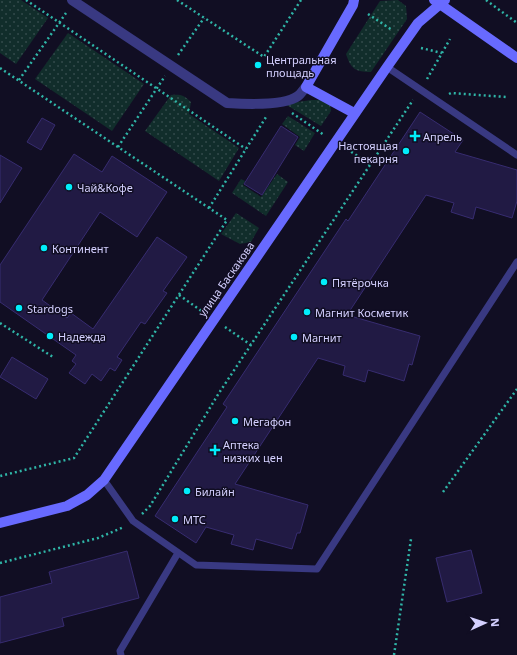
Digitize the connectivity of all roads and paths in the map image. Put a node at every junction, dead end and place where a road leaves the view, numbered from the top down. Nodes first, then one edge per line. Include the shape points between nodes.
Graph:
1 (26, 0) edge
2 (176, 0) edge
3 (301, 0) edge
4 (354, 0) edge
5 (486, 0) edge
6 (74, 1) edge
7 (440, 2) edge
8 (368, 14) dead end
9 (204, 18) junction
10 (517, 22) edge
11 (60, 23) junction
12 (392, 30) dead end
13 (450, 40) dead end
14 (421, 48) dead end
15 (442, 53) junction
16 (517, 58) edge
17 (172, 66) junction
18 (387, 66) junction
19 (0, 68) edge
20 (19, 80) junction
21 (306, 87) junction
22 (156, 88) junction
23 (420, 89) junction
24 (506, 97) dead end
25 (441, 103) junction
26 (271, 111) dead end
27 (354, 113) junction
28 (118, 147) junction
29 (246, 149) junction
30 (517, 156) edge
31 (209, 208) junction
32 (517, 262) edge
33 (0, 323) edge
34 (53, 357) dead end
35 (517, 389) edge
36 (0, 476) edge
37 (104, 480) junction
38 (443, 492) dead end
39 (133, 520) junction
40 (0, 523) edge
41 (411, 539) dead end
42 (178, 553) junction
43 (0, 563) edge
44 (121, 655) edge
45 (394, 655) edge

1 - 11 path
2 - 9 path
3 - 9 path via 264,57
4 - 21 street via 354,5
5 - 10 path
6 - 11 path
6 - 17 street
7 - 16 street
7 - 18 street, улица Баскакова via 418,23
8 - 12 path
9 - 17 path
11 - 20 path
11 - 22 path
13 - 15 path
14 - 15 path
15 - 23 path
17 - 21 street via 227,103 286,101 297,97
17 - 22 path
18 - 23 lane
18 - 27 street, улица Баскакова
19 - 20 path
20 - 28 path
21 - 27 street
22 - 28 path
22 - 29 path
23 - 25 lane
23 - 39 path via 219,393 150,506
24 - 25 path via 451,93
25 - 30 lane
26 - 29 path
27 - 37 street, улица Баскакова
28 - 31 path
29 - 31 path
31 - 36 path via 227,220 74,458
32 - 42 lane via 317,569 196,565
33 - 34 path
35 - 38 path
37 - 39 lane
37 - 40 street, улица Баскакова via 87,495 67,506
39 - 42 lane
39 - 43 path via 98,538
41 - 45 path
42 - 44 lane via 120,651

